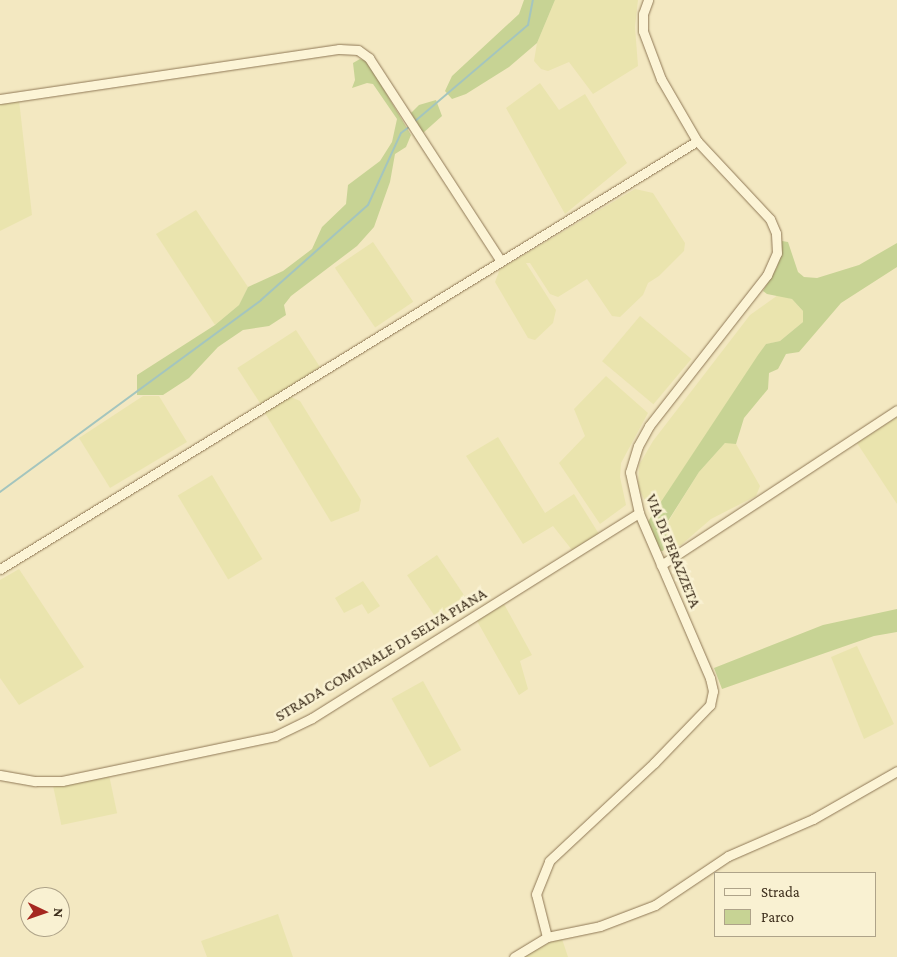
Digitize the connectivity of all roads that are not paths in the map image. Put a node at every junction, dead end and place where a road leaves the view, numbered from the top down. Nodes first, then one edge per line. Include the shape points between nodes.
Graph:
1 (648, 0) edge
2 (0, 98) edge
3 (697, 141) junction
4 (501, 262) junction
5 (897, 410) edge
6 (639, 512) junction
7 (661, 564) junction
8 (0, 569) edge
9 (897, 771) edge
10 (0, 775) edge
11 (546, 937) junction
12 (514, 957) edge

1 - 3 street, VIA DI PERAZZETA via 642,22 646,46
2 - 4 street via 339,49 358,50 369,58
3 - 4 street
3 - 6 street, VIA DI PERAZZETA via 770,219 776,232 776,253 767,275 640,440 630,472
4 - 8 street
5 - 7 street
6 - 7 street, VIA DI PERAZZETA
6 - 10 street, STRADA COMUNALE DI SELVA PIANA via 312,718 275,736 62,781 35,781
7 - 11 street, VIA DI PERAZZETA via 710,678 713,691 710,705 654,763 549,861 539,881 536,897
9 - 11 street via 813,818 728,856 655,905 600,926
11 - 12 street

